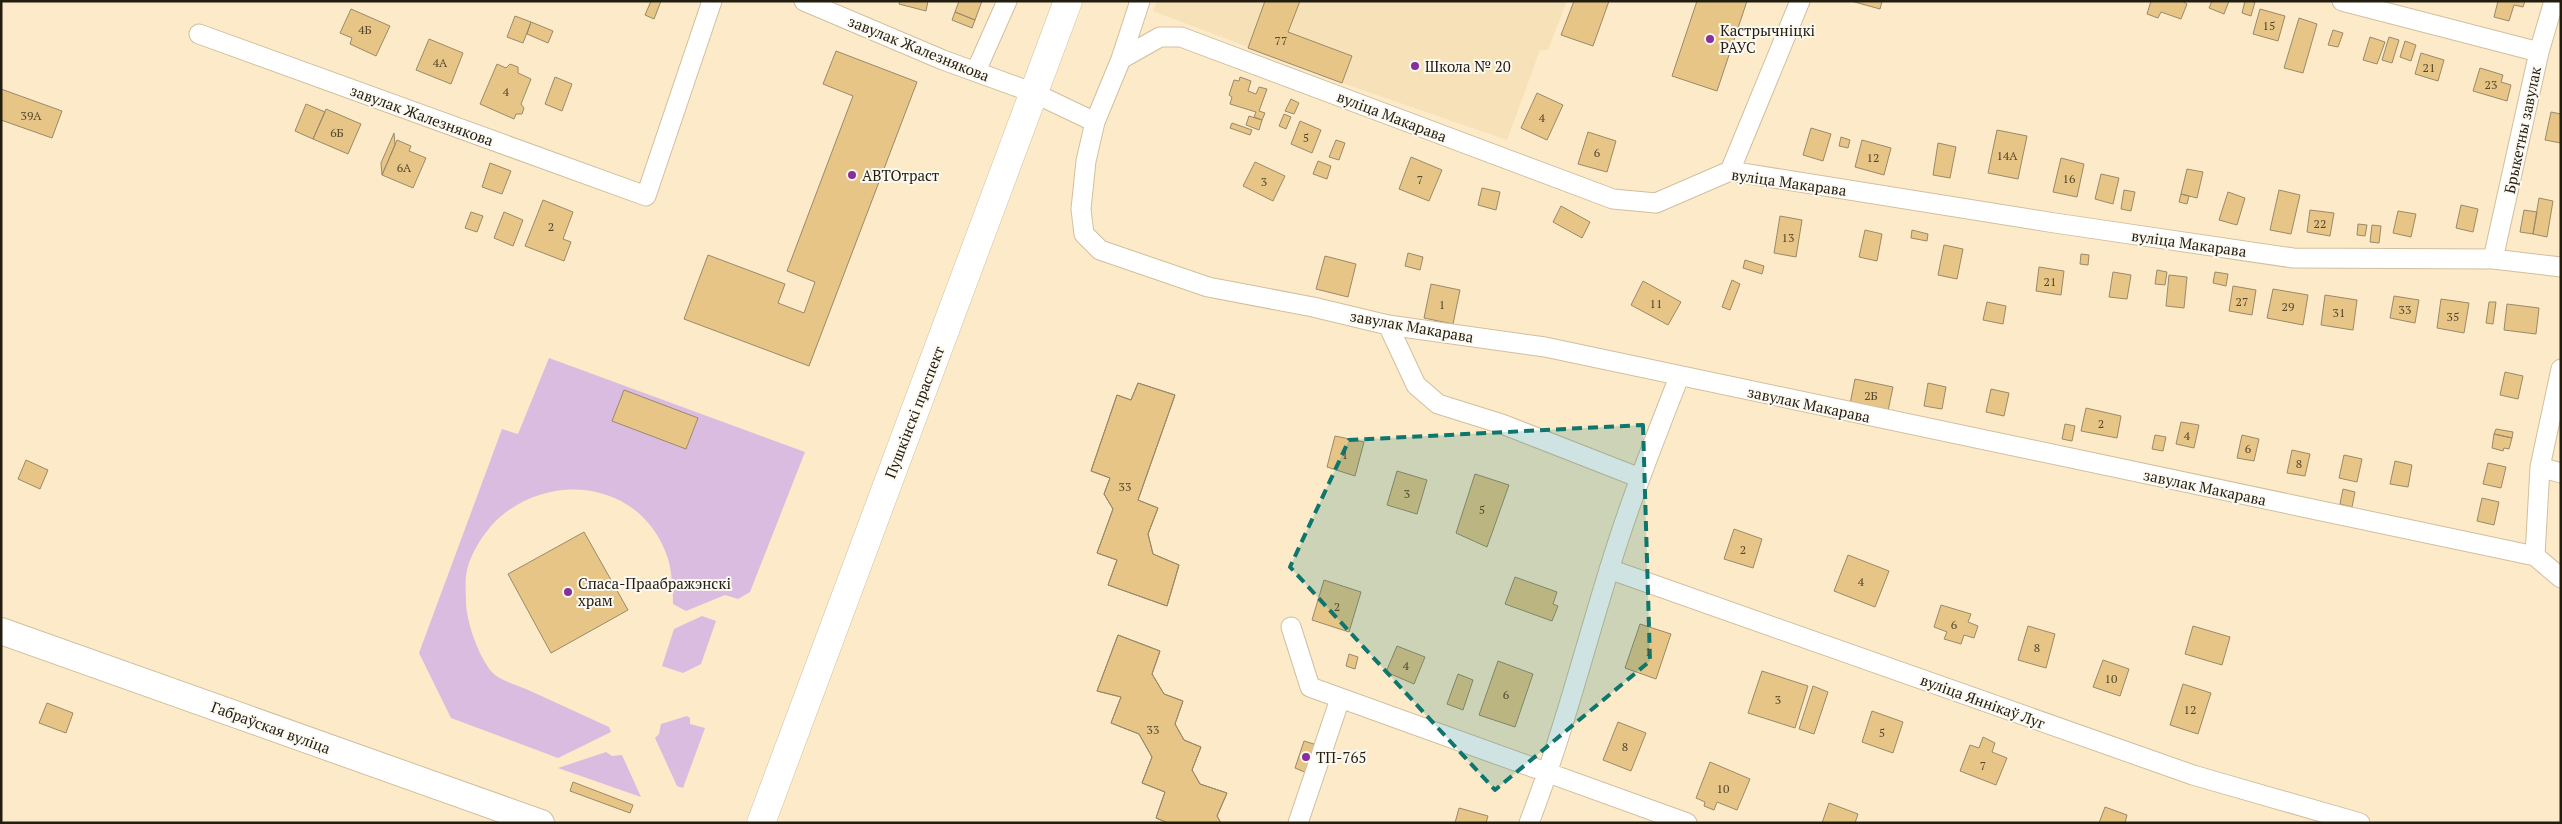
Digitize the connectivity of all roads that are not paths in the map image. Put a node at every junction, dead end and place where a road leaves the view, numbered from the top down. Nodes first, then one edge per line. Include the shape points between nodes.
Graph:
1 (712, 1) edge
2 (804, 1) edge
3 (1007, 1) edge
4 (1068, 1) edge
5 (1140, 1) edge
6 (1800, 1) edge
7 (2342, 1) edge
8 (2554, 1) edge
9 (199, 34) dead end
10 (2539, 52) junction
11 (1121, 59) junction
12 (976, 71) junction
13 (1034, 93) junction
14 (1095, 122) junction
15 (1730, 171) junction
16 (2493, 259) junction
17 (2561, 267) edge
18 (1388, 325) junction
19 (2561, 369) edge
20 (1679, 377) junction
21 (2540, 467) junction
22 (2561, 473) edge
23 (1640, 478) junction
24 (2535, 556) junction
25 (1609, 568) junction
26 (2561, 578) edge
27 (1291, 627) dead end
28 (1, 631) edge
29 (1340, 699) junction
30 (1548, 773) junction
31 (541, 823) edge
32 (761, 823) edge
33 (1298, 823) edge
34 (1529, 823) edge
35 (1687, 823) edge
36 (2360, 823) edge

1 - 9 street, завулак Жалезнякова via 646,196
2 - 12 street, завулак Жалезнякова
3 - 12 street
4 - 13 main road, Пушкінскі праспект
5 - 11 street
6 - 15 street
7 - 10 street
8 - 10 street, Брыкетны завулак
10 - 16 street, Брыкетны завулак
11 - 14 street
11 - 15 street, вуліца Макарава via 1160,37 1181,37 1613,199 1656,203
12 - 13 street, завулак Жалезнякова
13 - 14 street
13 - 32 main road, Пушкінскі праспект
14 - 18 street, завулак Макарава via 1086,161 1081,209 1084,234 1100,250 1208,287
15 - 16 street, вуліца Макарава via 2293,258
16 - 17 street, вуліца Макарава
18 - 20 street, завулак Макарава via 1545,347
18 - 23 street via 1416,385 1438,404 1502,424
19 - 21 street
20 - 23 street
20 - 24 street, завулак Макарава
21 - 22 street
21 - 24 street
23 - 25 street
24 - 26 street
25 - 30 street
25 - 36 street, вуліца Яннікаў Луг via 2193,776
27 - 29 street via 1310,687
28 - 31 main road, Габраўская вуліца
29 - 30 street
29 - 33 street
30 - 34 street
30 - 35 street

